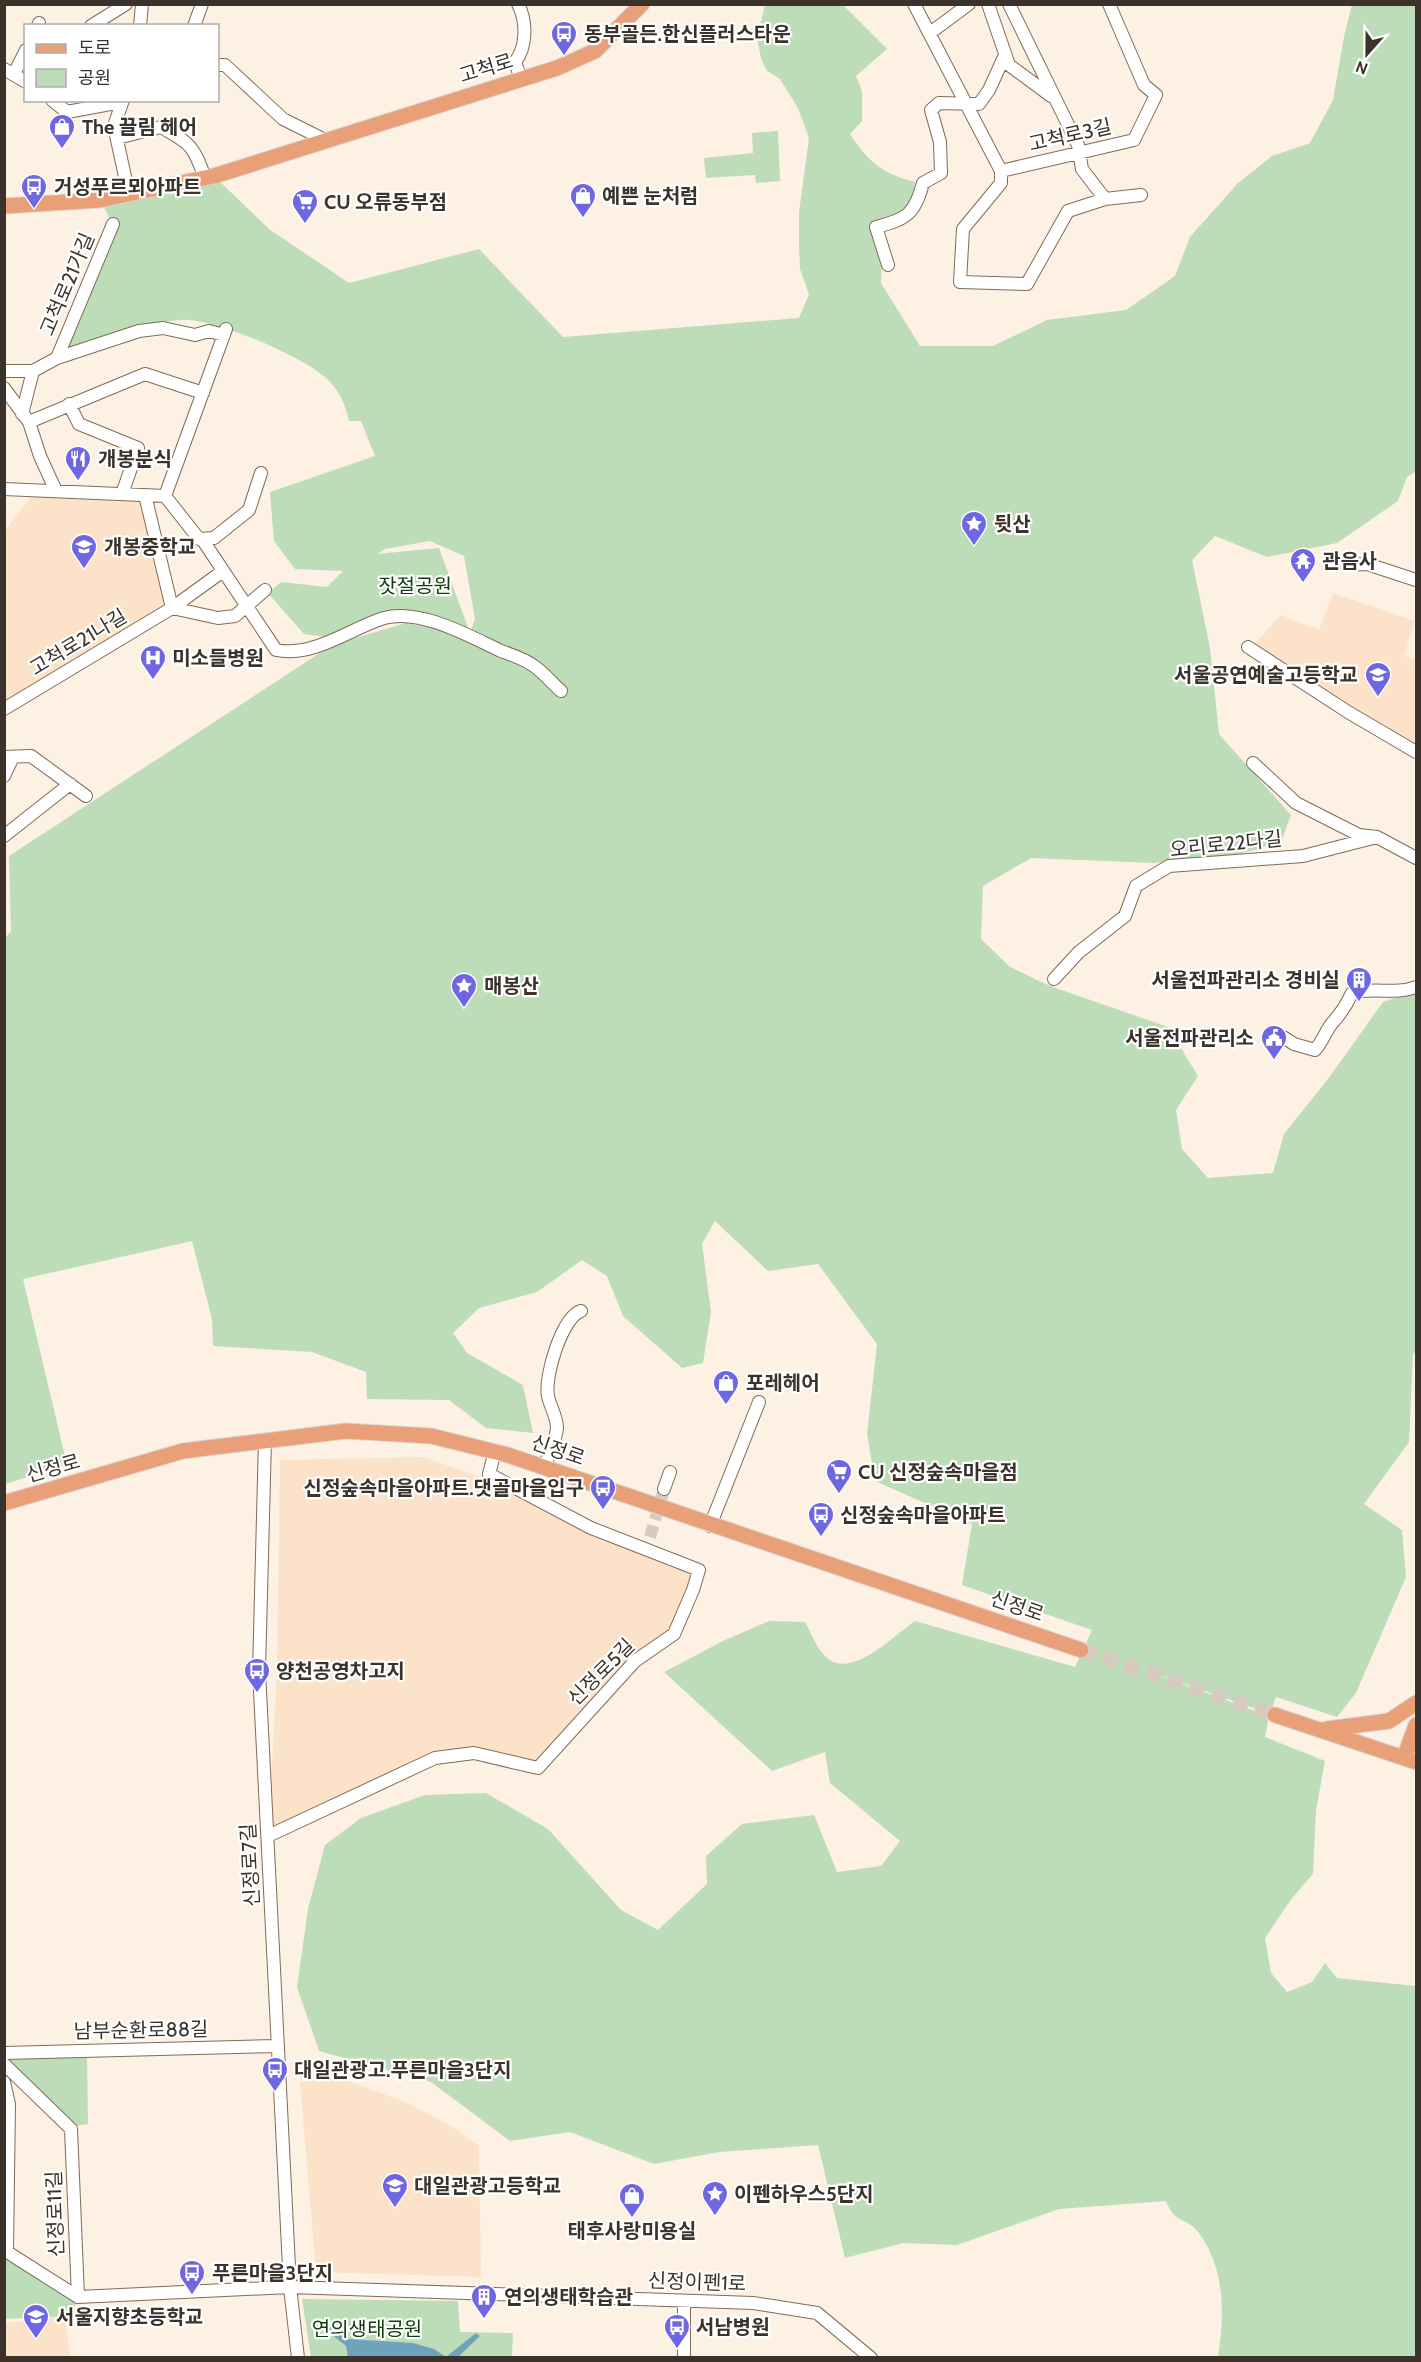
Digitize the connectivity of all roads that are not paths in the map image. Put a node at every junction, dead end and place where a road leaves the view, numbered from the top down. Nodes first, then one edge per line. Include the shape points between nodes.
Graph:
1 (126, 4) edge
2 (142, 4) edge
3 (202, 4) edge
4 (518, 4) edge
5 (642, 4) edge
6 (914, 4) edge
7 (988, 4) edge
8 (1009, 4) edge
9 (1109, 4) edge
10 (961, 7) edge
11 (94, 24) edge
12 (140, 24) edge
13 (195, 24) edge
14 (930, 33) junction
15 (24, 52) edge
16 (1005, 55) junction
17 (219, 65) edge
18 (9, 71) edge
19 (521, 79) junction
20 (24, 81) edge
21 (1054, 98) junction
22 (55, 102) edge
23 (117, 102) edge
24 (122, 102) edge
25 (966, 104) junction
26 (117, 138) junction
27 (325, 140) junction
28 (1080, 154) junction
29 (1001, 171) junction
30 (206, 178) junction
31 (129, 195) junction
32 (1141, 195) dead end
33 (1105, 199) junction
34 (4, 206) edge
35 (112, 224) dead end
36 (888, 265) dead end
37 (57, 358) junction
38 (4, 371) edge
39 (33, 371) junction
40 (4, 388) edge
41 (203, 393) junction
42 (69, 404) junction
43 (25, 418) junction
44 (261, 473) dead end
45 (4, 489) edge
46 (56, 491) junction
47 (122, 494) junction
48 (145, 495) junction
49 (165, 496) junction
50 (202, 539) junction
51 (1346, 565) dead end
52 (223, 572) junction
53 (1416, 580) edge
54 (266, 590) dead end
55 (246, 606) junction
56 (172, 608) junction
57 (1248, 647) dead end
58 (561, 691) dead end
59 (4, 709) edge
60 (1416, 752) edge
61 (9, 757) edge
62 (1252, 763) dead end
63 (4, 776) edge
64 (70, 784) junction
65 (86, 796) dead end
66 (4, 836) edge
67 (1377, 837) junction
68 (1416, 858) edge
69 (1054, 980) dead end
70 (1416, 987) edge
71 (1283, 1037) dead end
72 (580, 1311) dead end
73 (759, 1402) dead end
74 (265, 1440) junction
75 (495, 1451) junction
76 (544, 1468) junction
77 (670, 1472) dead end
78 (664, 1489) tunnel mouth
79 (4, 1503) edge
80 (710, 1526) junction
81 (1081, 1650) tunnel mouth
82 (1416, 1703) edge
83 (1275, 1715) tunnel mouth
84 (1416, 1725) edge
85 (1320, 1730) junction
86 (1410, 1760) edge
87 (268, 1836) junction
88 (278, 2046) junction
89 (4, 2053) edge
90 (4, 2064) edge
91 (5, 2083) edge
92 (5, 2250) edge
93 (290, 2287) junction
94 (78, 2297) junction
95 (684, 2301) junction
96 (298, 2358) edge
97 (684, 2358) edge
98 (871, 2358) edge

1 - 11 street
2 - 12 street
3 - 13 street
4 - 19 street via 525,27 521,55 515,62
5 - 19 main road, 고척로 via 595,51
6 - 14 street
7 - 16 street
8 - 21 street
9 - 28 street, 고척로3길 via 1144,85 1156,95 1134,140
10 - 14 street
14 - 25 street
15 - 18 street
16 - 21 street via 1009,65
16 - 25 street via 979,104
17 - 27 street via 225,65 283,119
18 - 20 street
19 - 27 main road, 고척로
21 - 28 street
22 - 23 street via 68,112
24 - 26 street via 114,126
25 - 29 street
25 - 36 street via 939,103 931,110 940,142 941,173 923,183 917,206 896,221 876,226
26 - 30 street via 161,127 195,150
26 - 31 street
27 - 30 main road, 고척로
28 - 29 street, 고척로3길
28 - 33 street via 1082,169
29 - 33 street via 1001,183 963,229 960,282 1027,284 1068,211
30 - 31 main road, 고척로
31 - 34 main road, 고척로 via 100,201
32 - 33 street
35 - 37 street, 고척로21가길
37 - 39 street, 고척로21가길
37 - 41 street, 고척로21가길 via 139,331 163,328 195,335 225,332
38 - 39 street, 고척로21가길
39 - 43 street
40 - 43 street
41 - 42 street via 145,375
41 - 49 street, 고척로21가길
42 - 43 street
42 - 47 street via 79,424 138,448
43 - 46 street
44 - 50 street via 249,510 214,538
45 - 46 street
46 - 47 street
47 - 48 street
48 - 49 street
48 - 56 street
49 - 50 street
50 - 52 street
51 - 53 street via 1367,564
52 - 55 street
52 - 56 street, 고척로21나길
54 - 55 street
55 - 56 street via 235,616 218,618
55 - 58 street via 276,650 287,653 342,638 385,618 408,617 445,624 533,666
56 - 59 street, 고척로21나길
57 - 60 street
61 - 63 street
61 - 64 street via 31,756
62 - 67 street, 오리로22다길 via 1296,803 1359,835
64 - 65 street
64 - 66 street
67 - 68 street, 오리로22다길
67 - 69 street, 오리로22다길 via 1303,856 1169,866 1136,886 1125,916 1079,952
70 - 71 street via 1401,993 1352,993 1316,1050
72 - 76 street via 567,1322 548,1383 557,1429
73 - 80 street
74 - 75 main road, 신정로 via 356,1432 430,1436
74 - 79 main road, 신정로 via 183,1451
74 - 87 street, 신정로7길 via 259,1671
75 - 76 main road, 신정로
75 - 87 street, 신정로5길 via 489,1474 591,1528 648,1542 699,1569 674,1634 636,1660 538,1768 474,1753 435,1758
76 - 80 main road, 신정로
77 - 78 street
80 - 81 main road, 신정로
82 - 85 main road via 1389,1721
83 - 85 main road
84 - 86 main road
85 - 86 main road
87 - 88 street, 신정로7길
88 - 89 street, 남부순환로88길
88 - 93 street, 신정로7길
90 - 94 street, 신정로11길 via 70,2129
91 - 92 street via 9,2104
92 - 94 street
93 - 94 street
93 - 95 street, 신정이펜1로
93 - 96 street, 신정로7길
95 - 97 street
95 - 98 street, 신정이펜1로 via 753,2303 817,2313

